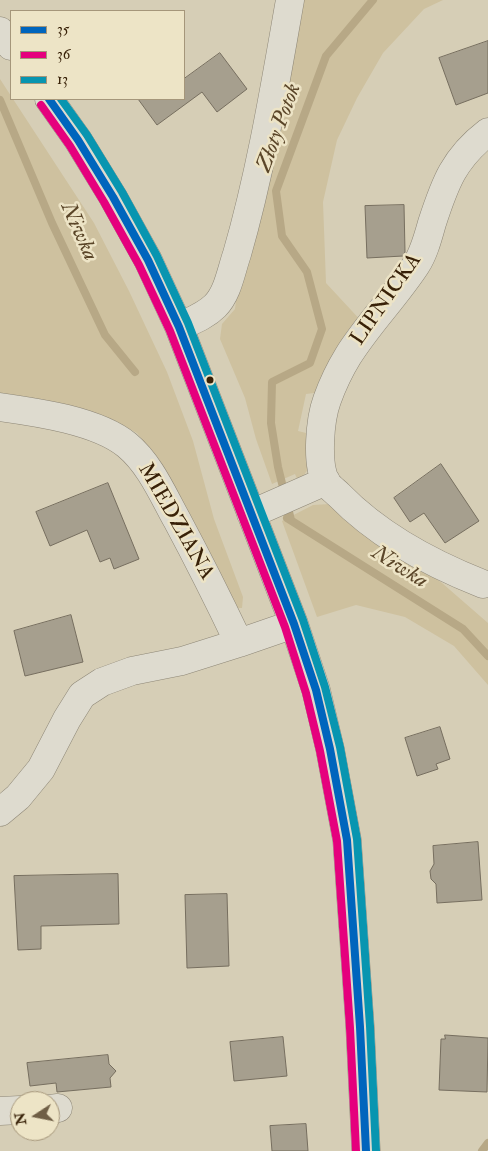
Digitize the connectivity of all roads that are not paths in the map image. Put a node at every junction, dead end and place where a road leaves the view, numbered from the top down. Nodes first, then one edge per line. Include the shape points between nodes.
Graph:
1 (290, 0) edge
2 (0, 32) edge
3 (10, 45) edge
4 (50, 100) edge
5 (488, 132) edge
6 (179, 326) junction
7 (0, 407) edge
8 (319, 485) junction
9 (262, 509) junction
10 (483, 584) dead end
11 (294, 624) junction
12 (238, 643) junction
13 (0, 812) edge
14 (366, 1151) edge

1 - 6 street via 247,220 226,290 216,306 203,316
2 - 3 street
4 - 6 street via 113,197
5 - 8 street, LIPNICKA via 462,155 450,174 417,264 347,356 326,401 320,438 322,468
6 - 9 street
7 - 12 street, MIEDZIANA via 69,420 102,430 126,444 162,492
8 - 9 street
8 - 10 street via 347,503 382,533
9 - 11 street
11 - 12 street
11 - 14 street via 316,690 347,840
12 - 13 street via 182,661 132,671 102,682 82,695 42,769

